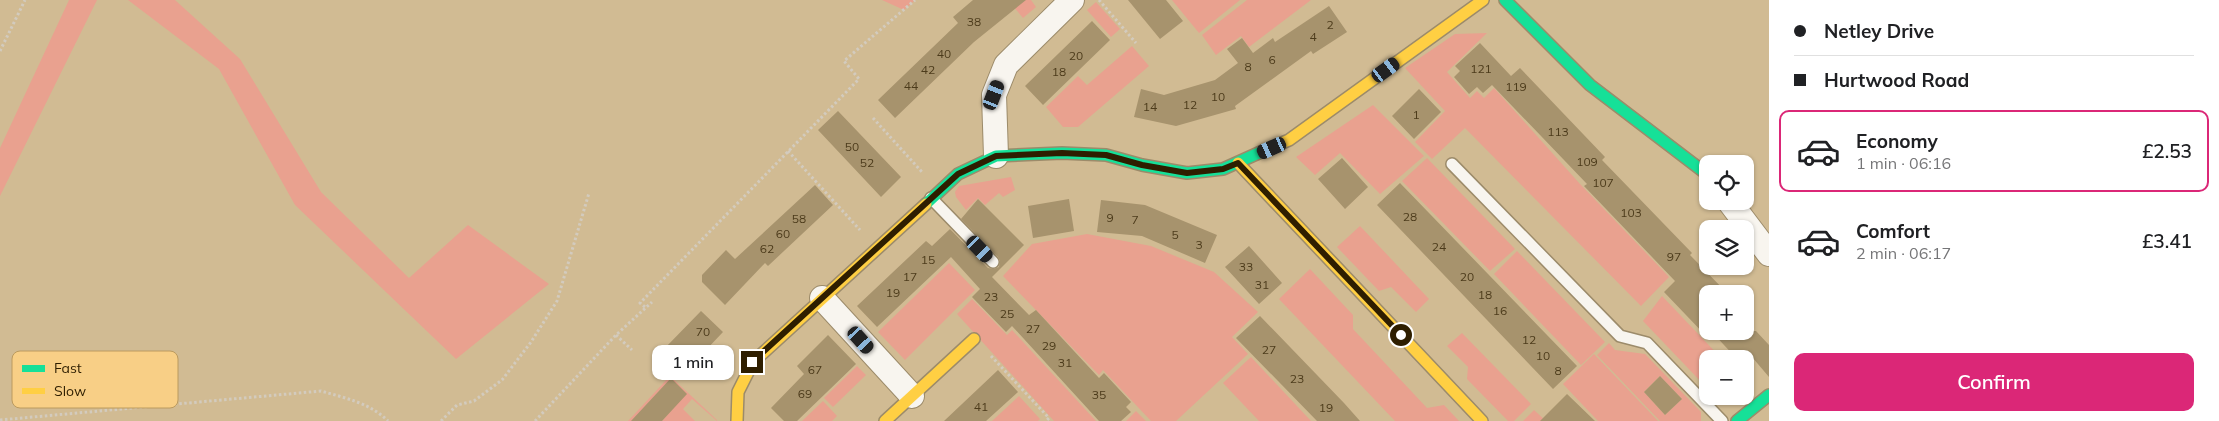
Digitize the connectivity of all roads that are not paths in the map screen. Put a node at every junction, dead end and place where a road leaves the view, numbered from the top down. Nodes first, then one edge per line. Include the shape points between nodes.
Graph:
1 (1072, 0) edge
2 (1482, 0) edge
3 (1505, 0) edge
4 (996, 156) junction
5 (1238, 163) junction
6 (1452, 164) dead end
7 (1699, 168) edge
8 (935, 195) junction
9 (1736, 210) edge
10 (1769, 254) edge
11 (993, 262) dead end
12 (822, 298) junction
13 (974, 339) road end
14 (1769, 395) edge
15 (912, 396) junction
16 (736, 421) edge
17 (885, 421) edge
18 (1482, 421) edge
19 (1722, 421) edge
20 (1738, 421) edge

1 - 4 street via 1006,65 994,95
2 - 5 street via 1289,140
3 - 7 street via 1590,85
4 - 5 street via 1106,155 1187,173 1223,169
4 - 8 street via 958,174
5 - 18 street
6 - 19 lane via 1620,336 1647,344
8 - 11 lane
8 - 12 street
9 - 10 street
12 - 15 street
12 - 16 street via 752,362 738,392
13 - 15 street
14 - 20 street
15 - 17 street

